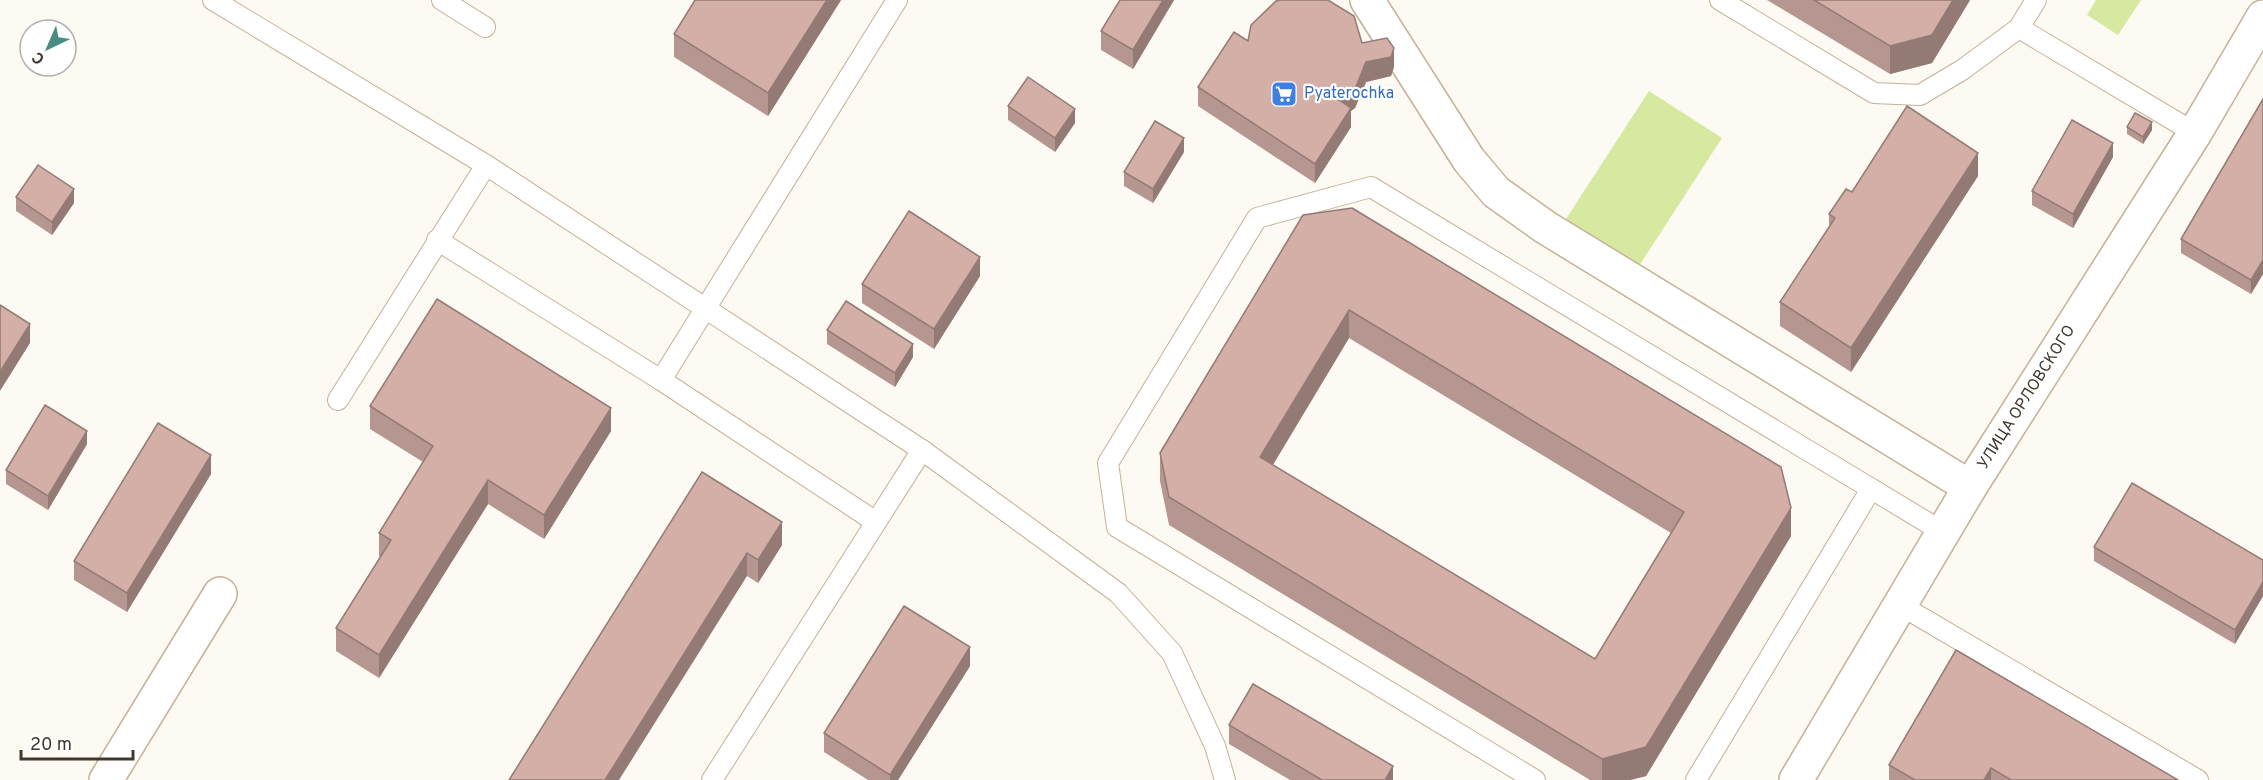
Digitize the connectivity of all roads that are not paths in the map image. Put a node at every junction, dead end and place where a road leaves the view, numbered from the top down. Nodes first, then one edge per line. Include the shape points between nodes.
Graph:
1 (213, 0) edge
2 (442, 0) edge
3 (897, 0) edge
4 (1367, 0) edge
5 (1720, 0) edge
6 (2036, 0) edge
7 (2262, 20) edge
8 (485, 27) dead end
9 (2019, 28) junction
10 (2195, 133) junction
11 (486, 165) junction
12 (437, 240) junction
13 (705, 309) junction
14 (661, 380) junction
15 (338, 400) dead end
16 (922, 450) junction
17 (1970, 487) junction
18 (1871, 489) junction
19 (876, 522) junction
20 (1942, 532) junction
21 (220, 594) dead end
22 (1900, 605) junction
23 (1800, 779) edge
24 (106, 780) edge
25 (712, 780) edge
26 (1225, 780) edge
27 (1535, 780) edge
28 (1696, 780) edge
29 (2198, 780) edge

1 - 11 lane
2 - 8 lane
3 - 13 lane
4 - 17 street via 1469,160 1496,192 1545,227
5 - 9 lane via 1874,93 1920,95
6 - 9 lane
7 - 10 street, УЛИЦА ОРЛОВСКОГО
9 - 10 lane
10 - 17 street, УЛИЦА ОРЛОВСКОГО
11 - 12 lane
11 - 13 lane
12 - 14 lane
12 - 15 lane
13 - 14 lane
13 - 16 lane
14 - 19 lane
16 - 19 lane
16 - 26 lane via 1118,593 1141,618 1172,652 1215,746
17 - 20 street, УЛИЦА ОРЛОВСКОГО
18 - 20 lane
18 - 27 lane via 1371,187 1257,218 1108,463 1117,527
18 - 28 lane
19 - 25 lane
20 - 22 street, УЛИЦА ОРЛОВСКОГО
21 - 24 street
22 - 23 street, УЛИЦА ОРЛОВСКОГО
22 - 29 lane

